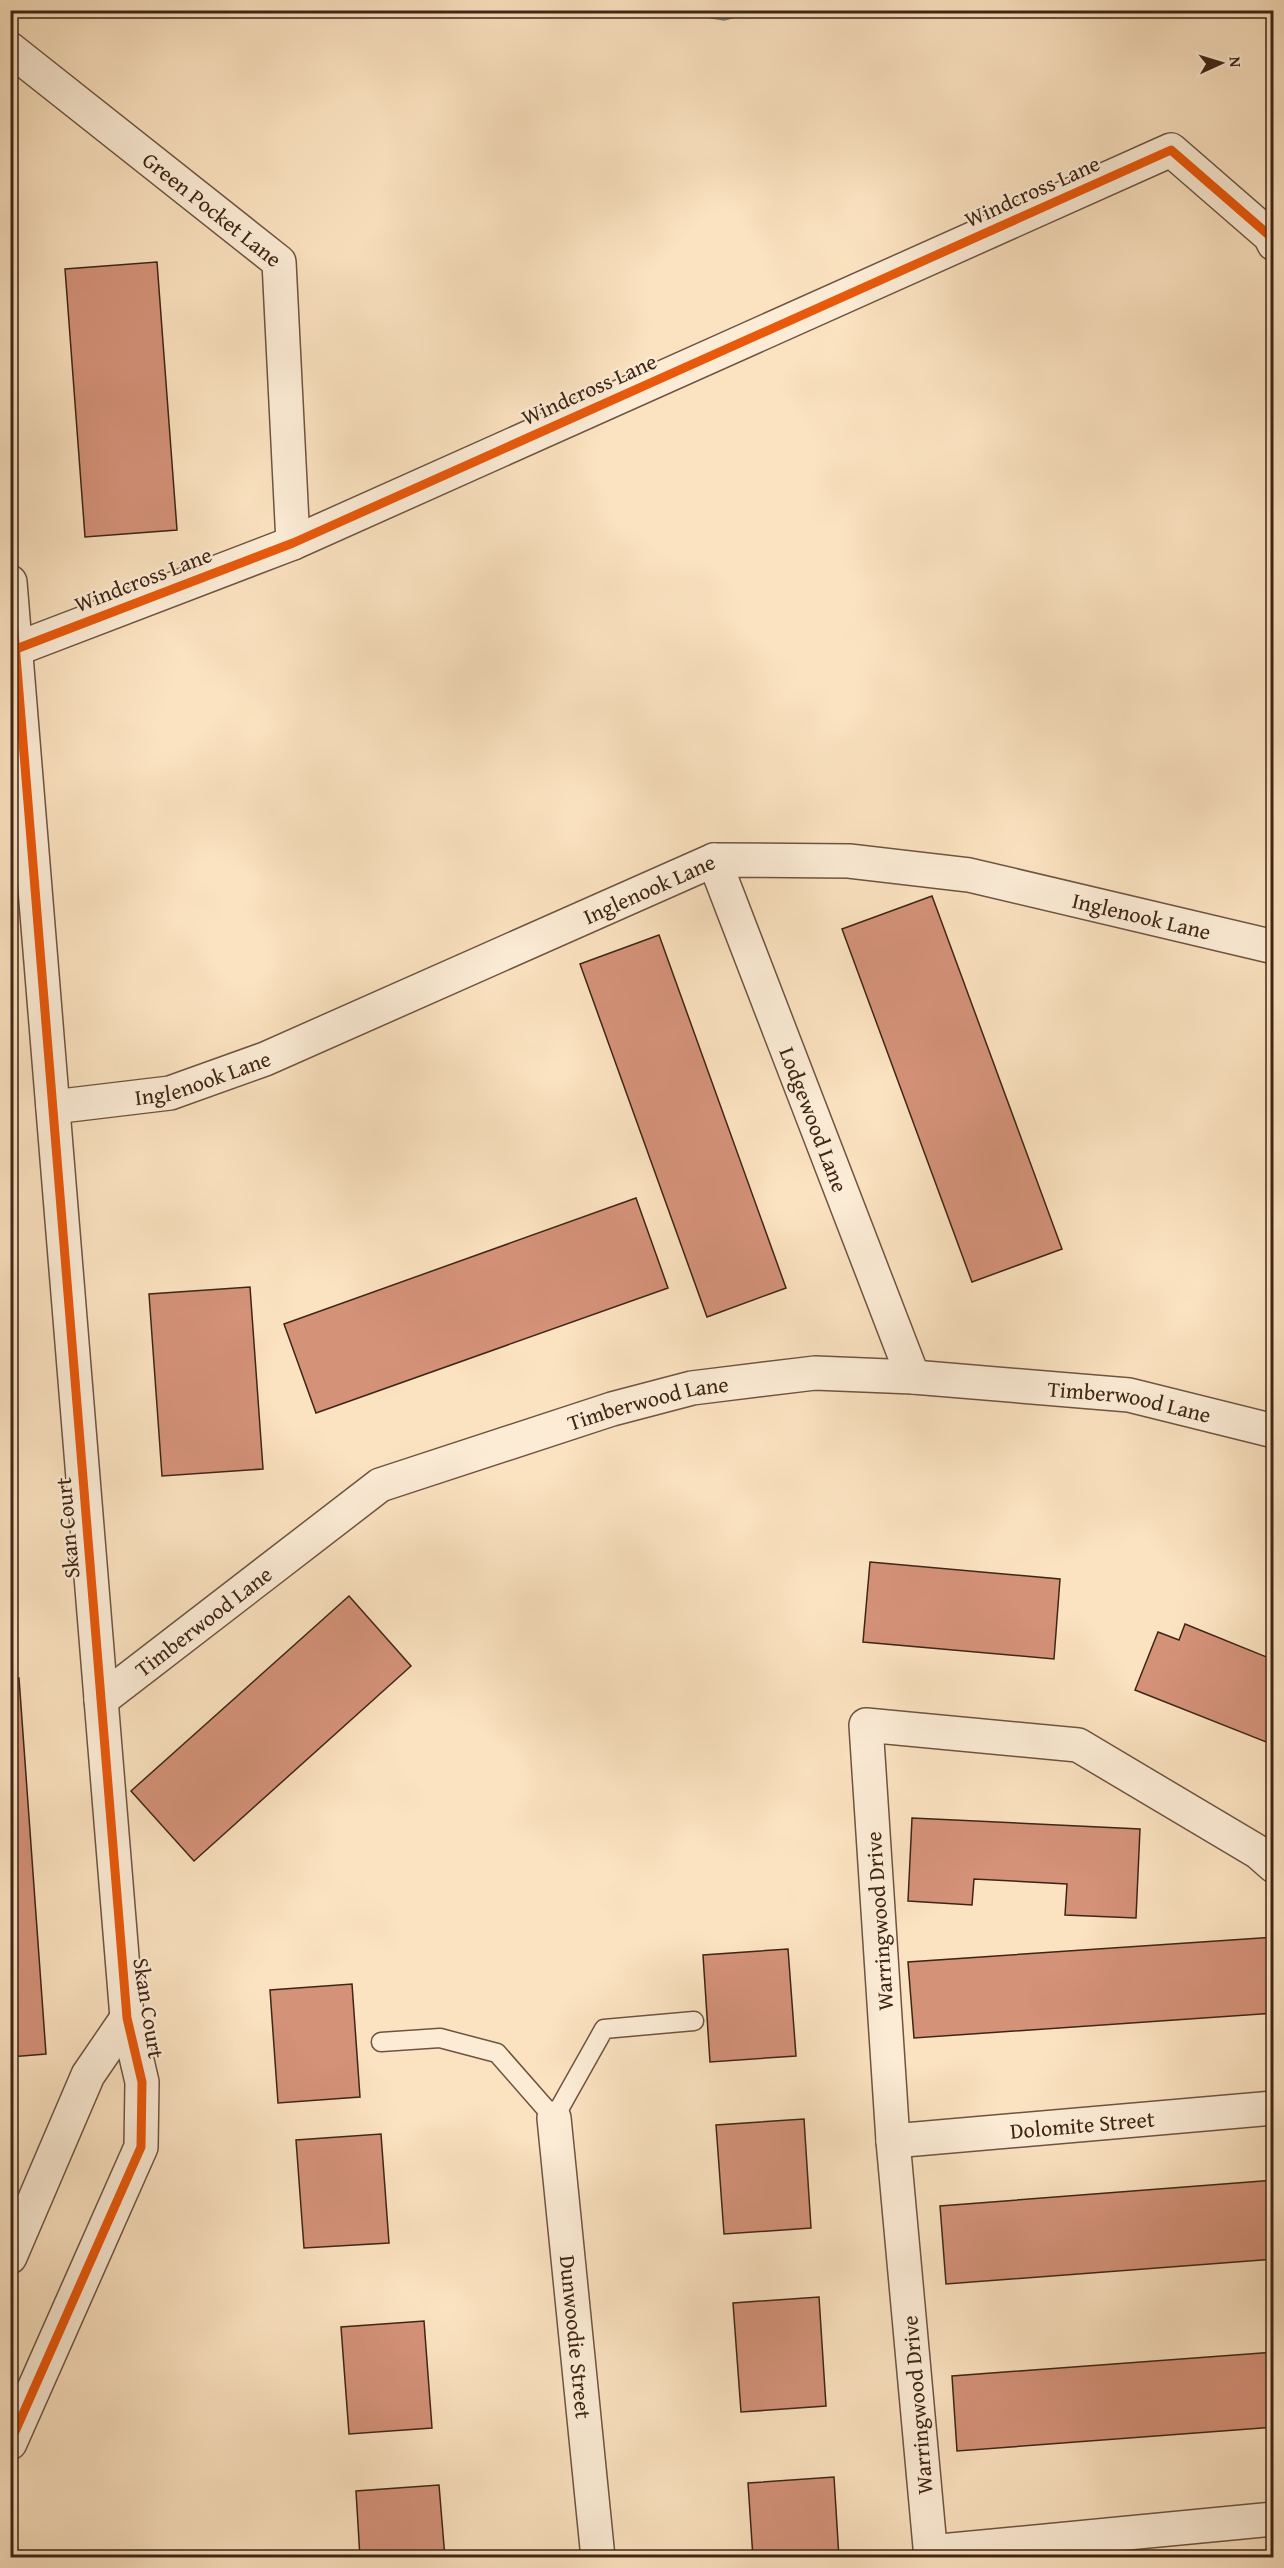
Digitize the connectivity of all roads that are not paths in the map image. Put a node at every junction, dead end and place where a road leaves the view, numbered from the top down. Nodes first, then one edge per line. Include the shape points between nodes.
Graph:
1 (10, 49) edge
2 (1274, 244) edge
3 (293, 543) junction
4 (10, 582) edge
5 (16, 649) junction
6 (714, 860) junction
7 (1274, 947) edge
8 (53, 1107) junction
9 (913, 1377) junction
10 (1274, 1431) edge
11 (101, 1700) junction
12 (1274, 1866) edge
13 (127, 2018) junction
14 (694, 2021) dead end
15 (381, 2042) dead end
16 (1274, 2108) edge
17 (554, 2118) junction
18 (893, 2141) junction
19 (10, 2257) edge
20 (10, 2443) edge
21 (1274, 2519) edge
22 (931, 2555) edge
23 (598, 2558) edge

1 - 3 street, Green Pocket Lane via 279,262
2 - 3 street, Windcross Lane via 1171,150
3 - 5 street, Windcross Lane
4 - 5 street, Skan Court
5 - 8 street, Skan Court
6 - 7 street, Inglenook Lane via 849,861 969,875
6 - 8 street, Inglenook Lane via 265,1059 170,1093
6 - 9 street, Lodgewood Lane
8 - 11 street, Skan Court
9 - 10 street, Timberwood Lane via 1129,1395
9 - 11 street, Timberwood Lane via 815,1373 692,1388 612,1409 380,1485
11 - 13 street, Skan Court
12 - 18 street, Warringwood Drive via 1258,1852 1078,1745 866,1725
13 - 19 street, Skan Court via 88,2075
13 - 20 street, Skan Court via 142,2082 141,2147
14 - 17 lane via 603,2029
15 - 17 lane via 440,2038 497,2053
16 - 18 street, Dolomite Street
17 - 23 street, Dunwoodie Street
18 - 22 street, Warringwood Drive
21 - 22 street

